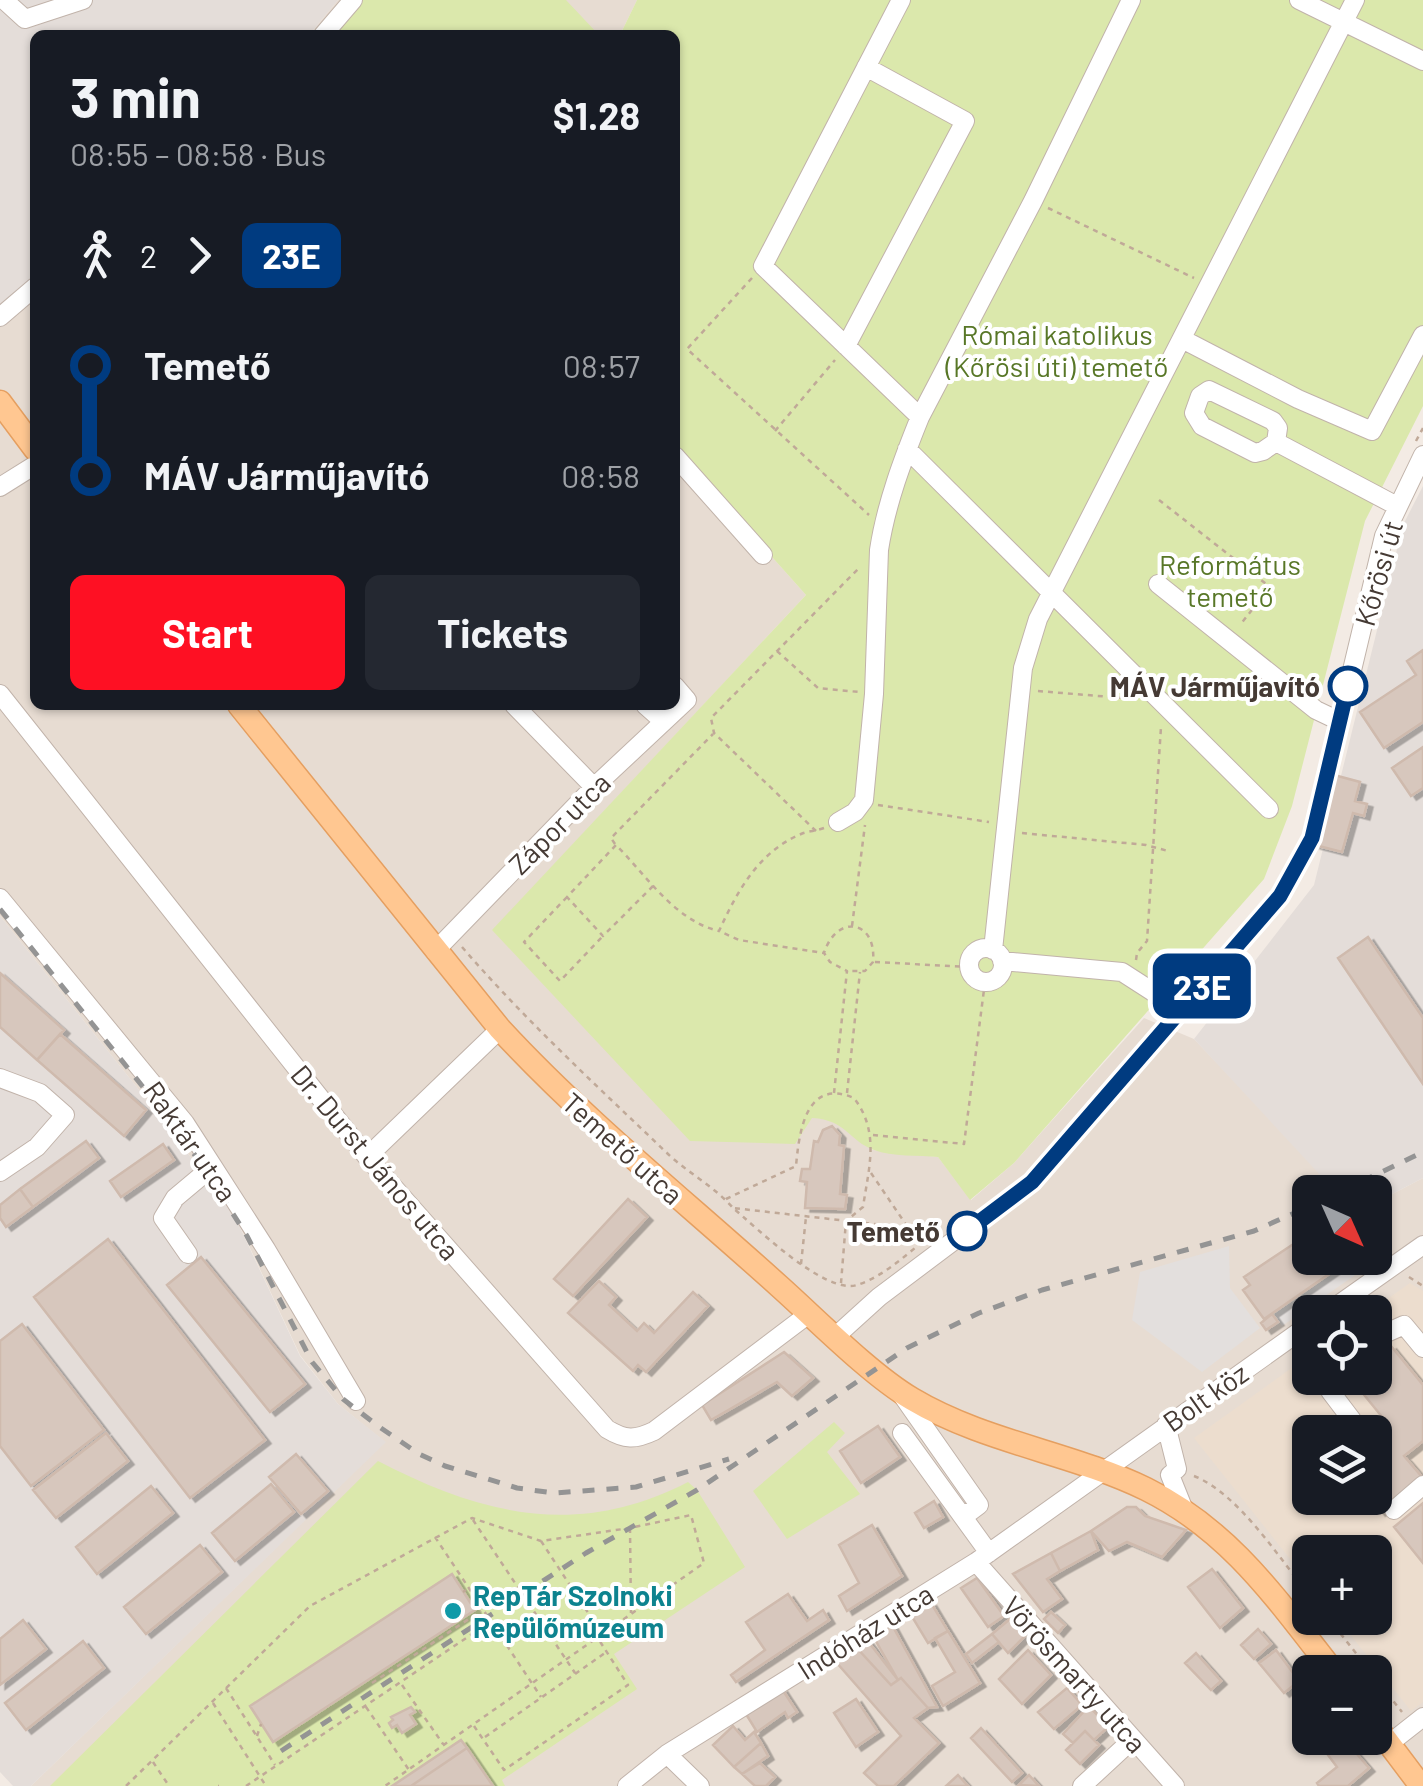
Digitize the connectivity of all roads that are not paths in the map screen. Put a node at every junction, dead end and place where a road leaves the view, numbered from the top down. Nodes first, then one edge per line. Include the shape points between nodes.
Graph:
1 (4, 0) edge
2 (83, 0) edge
3 (353, 0) edge
4 (901, 0) edge
5 (1132, 0) edge
6 (1299, 0) edge
7 (1355, 0) edge
8 (1344, 22) junction
9 (327, 30) edge
10 (1423, 61) edge
11 (866, 67) junction
12 (30, 291) edge
13 (0, 317) edge
14 (1423, 336) edge
15 (1184, 340) junction
16 (846, 346) junction
17 (0, 402) edge
18 (920, 417) junction
19 (1276, 442) junction
20 (30, 443) edge
21 (907, 449) junction
22 (1423, 455) edge
23 (680, 462) edge
24 (30, 469) edge
25 (0, 488) edge
26 (1397, 506) junction
27 (763, 556) dead end
28 (1158, 584) dead end
29 (1052, 592) junction
30 (0, 694) edge
31 (243, 710) edge
32 (519, 710) edge
33 (651, 710) edge
34 (670, 710) edge
35 (663, 721) junction
36 (1339, 721) junction
37 (594, 787) junction
38 (1269, 809) dead end
39 (838, 822) road end
40 (0, 898) edge
41 (443, 943) junction
42 (998, 955) junction
43 (1181, 1010) junction
44 (500, 1029) junction
45 (0, 1078) edge
46 (367, 1157) junction
47 (212, 1167) junction
48 (0, 1172) edge
49 (1423, 1245) edge
50 (188, 1254) dead end
51 (1354, 1295) edge
52 (810, 1313) junction
53 (1392, 1330) edge
54 (836, 1336) junction
55 (1292, 1337) edge
56 (1423, 1348) edge
57 (899, 1390) junction
58 (1332, 1395) edge
59 (356, 1402) dead end
60 (1348, 1415) edge
61 (1166, 1425) junction
62 (902, 1433) dead end
63 (941, 1452) junction
64 (925, 1464) junction
65 (1102, 1474) junction
66 (1423, 1484) edge
67 (1184, 1510) junction
68 (1394, 1510) dead end
69 (963, 1517) junction
70 (983, 1558) junction
71 (1320, 1655) edge
72 (1418, 1721) edge
73 (1392, 1730) edge
74 (1133, 1740) junction
75 (1392, 1747) edge
76 (667, 1754) junction
77 (627, 1786) edge
78 (700, 1786) edge
79 (1082, 1786) edge
80 (1175, 1786) edge
81 (1421, 1786) edge

1 - 2 street via 26,20
3 - 9 street
4 - 11 street
5 - 18 street
6 - 8 street
7 - 8 street
8 - 10 street
8 - 15 street
11 - 16 street via 763,266
11 - 16 street via 965,122
12 - 13 street
14 - 15 street via 1372,430
15 - 29 street
16 - 18 street
17 - 20 main road
18 - 21 street
19 - 19 street via 1255,453 1202,426 1194,413 1200,396 1209,390 1273,421
19 - 26 street
21 - 29 street
21 - 39 street via 879,550 864,800
22 - 26 street, Kőrösi út
23 - 27 street
24 - 25 street
26 - 36 street, Kőrösi út
28 - 36 street via 1316,710
29 - 38 street
29 - 42 street via 1022,668
30 - 46 street, Dr. Durst János utca
31 - 41 main road, Temető utca
32 - 37 street
33 - 35 street
34 - 35 street, Zápor utca
35 - 37 street, Zápor utca
36 - 43 street, Kőrösi út via 1312,838 1280,896
37 - 41 street, Zápor utca
40 - 47 street, Raktár utca via 184,1123
41 - 44 main road, Temető utca
42 - 42 street via 999,975 976,979 969,967 978,950
42 - 43 street via 1122,972
43 - 54 street, Kőrösi út via 1032,1182
44 - 46 street
44 - 52 main road, Temető utca
45 - 48 street via 40,1093 65,1115
46 - 52 street, Dr. Durst János utca via 621,1438 654,1432
47 - 50 street via 175,1198 163,1218
47 - 59 street, Raktár utca
49 - 51 street
52 - 54 main road, Temető utca
53 - 56 street via 1404,1325
54 - 57 main road, Temető utca
55 - 61 street, Bolt köz
57 - 63 street
57 - 65 main road, Temető utca via 953,1419
58 - 60 street
61 - 65 street, Bolt köz
61 - 67 street via 1177,1470 1170,1476
62 - 64 street, Vörösmarty utca
63 - 64 street
63 - 69 street via 979,1506
64 - 69 street, Vörösmarty utca
65 - 67 main road, Temető utca
65 - 70 street, Indóház utca
66 - 68 street
67 - 71 main road, Temető utca via 1249,1566
69 - 70 street, Vörösmarty utca
70 - 74 street, Vörösmarty utca
70 - 76 street, Indóház utca
72 - 73 street
74 - 79 street
74 - 80 street, Vörösmarty utca
75 - 81 main road
76 - 77 street, Indóház utca
76 - 78 street

